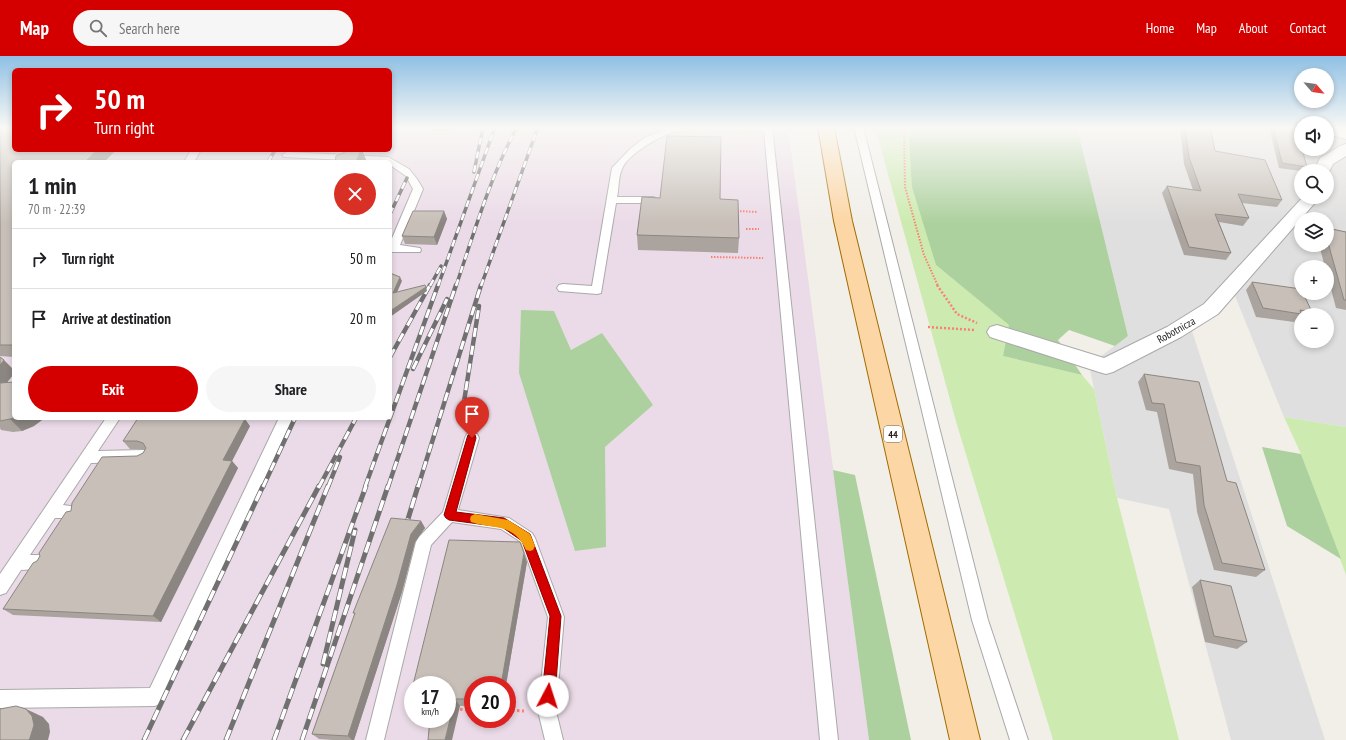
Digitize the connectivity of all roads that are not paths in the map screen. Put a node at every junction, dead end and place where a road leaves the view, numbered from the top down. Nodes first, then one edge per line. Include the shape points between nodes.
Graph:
1 (625, 159) edge
2 (771, 159) edge
3 (832, 159) edge
4 (866, 159) edge
5 (392, 162) edge
6 (611, 200) junction
7 (654, 200) edge
8 (1306, 204) edge
9 (392, 246) edge
10 (392, 248) edge
11 (416, 250) edge
12 (563, 288) dead end
13 (997, 332) road end
14 (112, 420) edge
15 (285, 420) edge
16 (472, 438) dead end
17 (144, 456) edge
18 (87, 457) junction
19 (51, 511) junction
20 (73, 512) edge
21 (449, 515) junction
22 (40, 562) edge
23 (17, 563) junction
24 (0, 588) edge
25 (0, 699) edge
26 (375, 740) edge
27 (554, 740) edge
28 (829, 740) edge
29 (965, 740) edge
30 (1018, 740) edge

1 - 6 lane via 617,168
2 - 28 lane
3 - 29 main road, 44 via 843,221
4 - 30 lane via 980,620
5 - 9 lane via 412,177 418,189
6 - 7 lane
6 - 12 lane via 597,290
8 - 13 street, Robotnicza via 1211,309 1174,332 1106,366
10 - 11 lane
14 - 18 lane
15 - 25 lane via 155,697
16 - 21 lane
17 - 18 lane
18 - 19 lane
19 - 20 lane
19 - 23 lane
21 - 26 lane via 424,542
21 - 27 lane via 504,523 526,538 556,616 547,711
22 - 23 lane
23 - 24 lane

